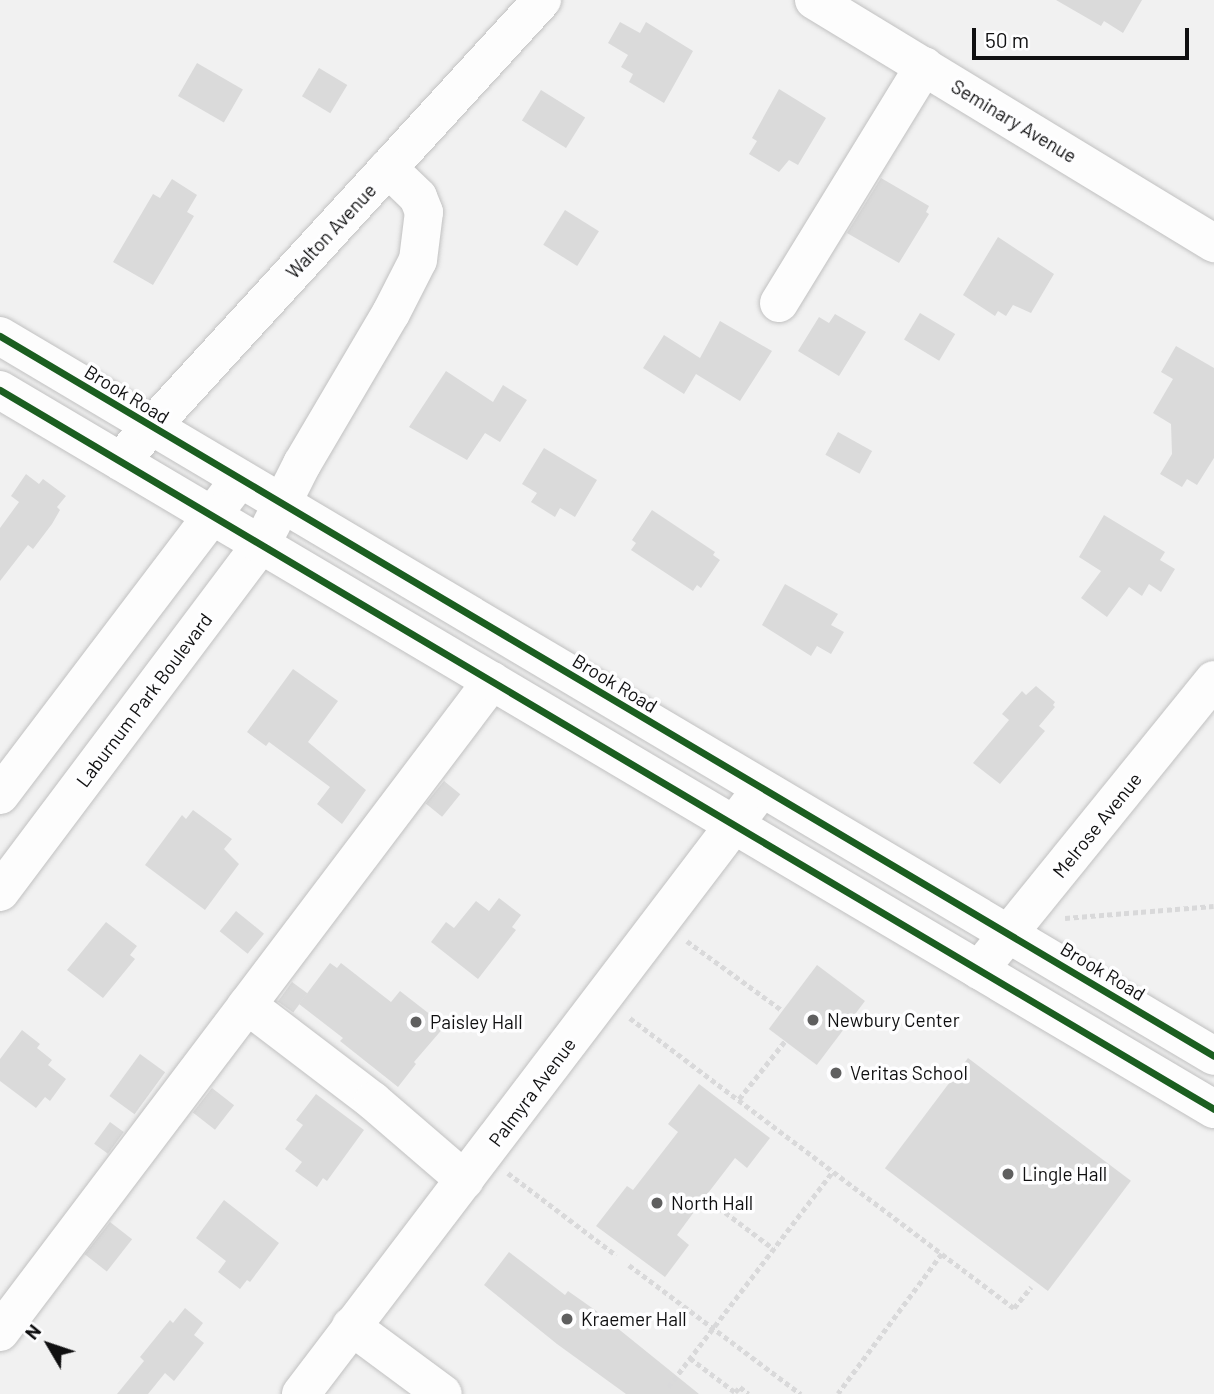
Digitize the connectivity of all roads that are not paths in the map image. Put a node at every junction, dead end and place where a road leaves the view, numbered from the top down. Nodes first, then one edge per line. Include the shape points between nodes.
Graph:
1 (542, 0) edge
2 (814, 0) edge
3 (923, 66) junction
4 (388, 168) junction
5 (1214, 243) edge
6 (779, 303) dead end
7 (0, 336) edge
8 (0, 390) edge
9 (152, 427) junction
10 (120, 461) junction
11 (240, 479) junction
12 (282, 505) junction
13 (211, 516) junction
14 (261, 545) junction
15 (1214, 680) edge
16 (492, 681) junction
17 (762, 788) junction
18 (0, 795) edge
19 (735, 825) junction
20 (0, 892) edge
21 (1008, 934) junction
22 (979, 970) junction
23 (247, 1005) junction
24 (1214, 1056) edge
25 (1214, 1109) edge
26 (474, 1167) junction
27 (351, 1326) junction
28 (0, 1332) edge
29 (301, 1394) edge
30 (443, 1394) edge

1 - 4 street, Walton Avenue
2 - 3 street, Seminary Avenue
3 - 5 street, Seminary Avenue
3 - 6 street
4 - 9 street, Walton Avenue
4 - 12 street, Laburnum Park Boulevard via 418,197 424,212 418,260
7 - 9 street, Brook Road
8 - 10 street
9 - 10 street, Walton Avenue
9 - 11 street, Brook Road
10 - 13 street
11 - 12 street, Brook Road
11 - 13 street
12 - 14 street, Laburnum Park Boulevard
12 - 17 street, Brook Road
13 - 14 street
13 - 18 street
14 - 16 street
14 - 20 street, Laburnum Park Boulevard
15 - 21 street, Melrose Avenue
16 - 19 street
16 - 23 street
17 - 19 street, Palmyra Avenue
17 - 21 street, Brook Road
19 - 22 street
19 - 26 street, Palmyra Avenue
21 - 22 street, Melrose Avenue
21 - 24 street, Brook Road
22 - 25 street
23 - 26 street via 373,1101
23 - 28 street
26 - 27 street, Palmyra Avenue
27 - 29 street, Palmyra Avenue
27 - 30 street

